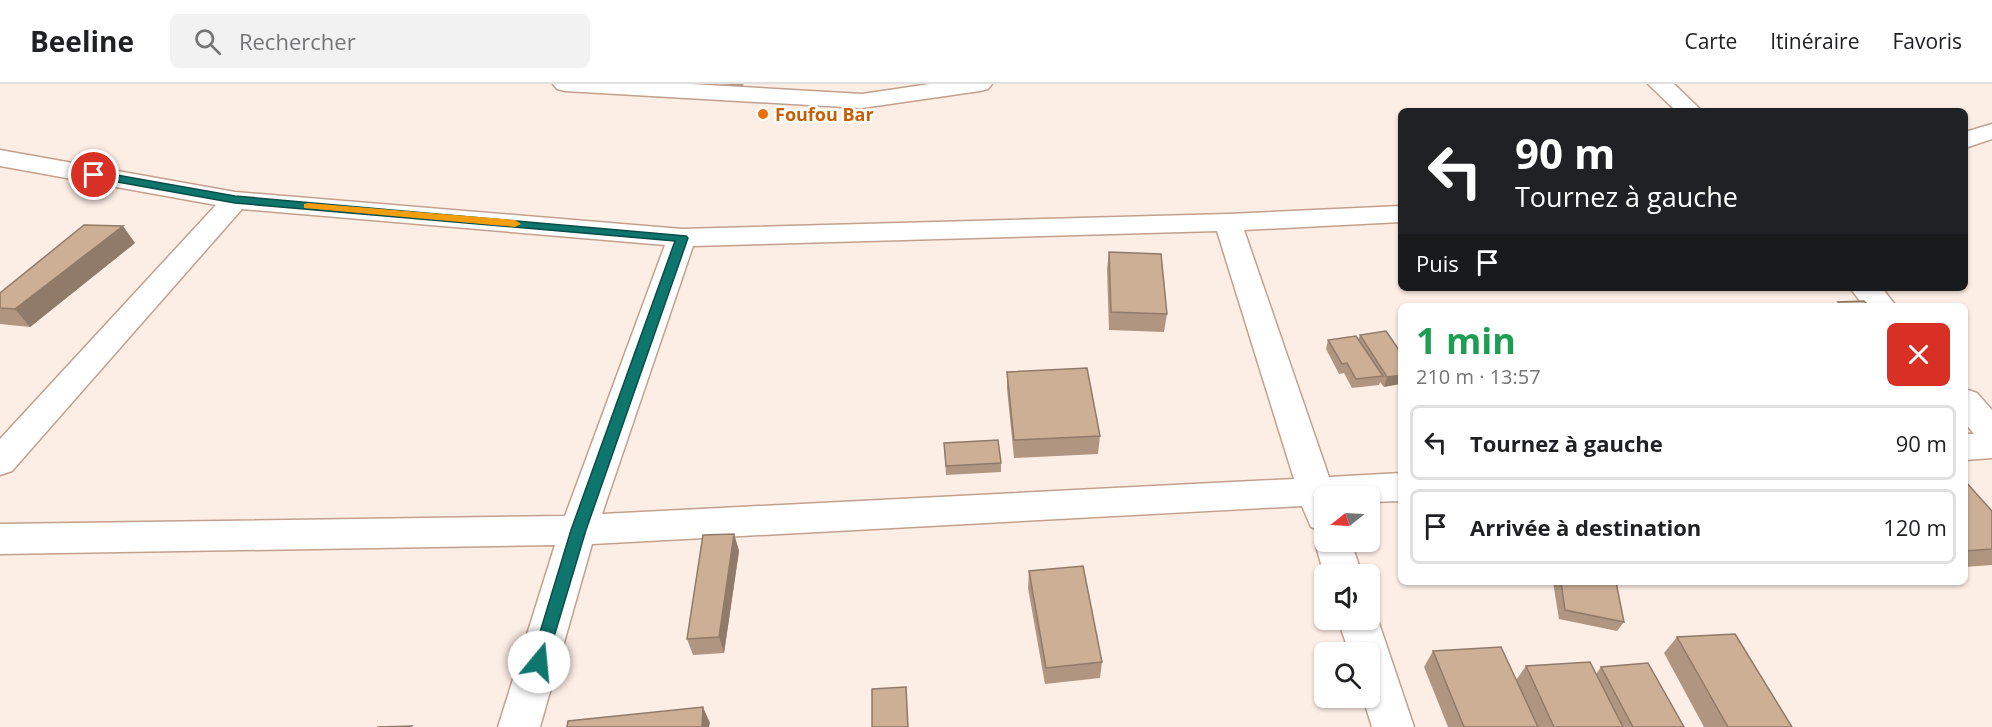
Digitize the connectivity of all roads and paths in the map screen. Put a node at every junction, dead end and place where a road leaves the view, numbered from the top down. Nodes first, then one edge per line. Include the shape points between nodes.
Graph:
1 (565, 84) edge
2 (980, 84) edge
3 (1660, 84) edge
4 (855, 92) edge
5 (1687, 108) edge
6 (1992, 131) edge
7 (1968, 139) edge
8 (0, 158) edge
9 (235, 200) junction
10 (1398, 214) edge
11 (1228, 222) junction
12 (682, 238) junction
13 (1868, 291) edge
14 (1878, 303) edge
15 (1968, 404) edge
16 (1992, 432) edge
17 (1992, 445) edge
18 (1968, 447) edge
19 (0, 462) edge
20 (1315, 486) edge
21 (1398, 488) edge
22 (1380, 492) edge
23 (1314, 505) edge
24 (578, 530) junction
25 (0, 539) edge
26 (1380, 687) edge
27 (519, 727) edge
28 (1393, 727) edge

1 - 4 street
2 - 4 street
3 - 5 street
6 - 7 street
8 - 9 street
9 - 12 street
9 - 19 street
10 - 11 street
11 - 12 street
11 - 20 street
12 - 24 street
13 - 14 street
15 - 16 street
17 - 18 street
21 - 22 street
23 - 24 street
24 - 25 street
24 - 27 street
26 - 28 street

